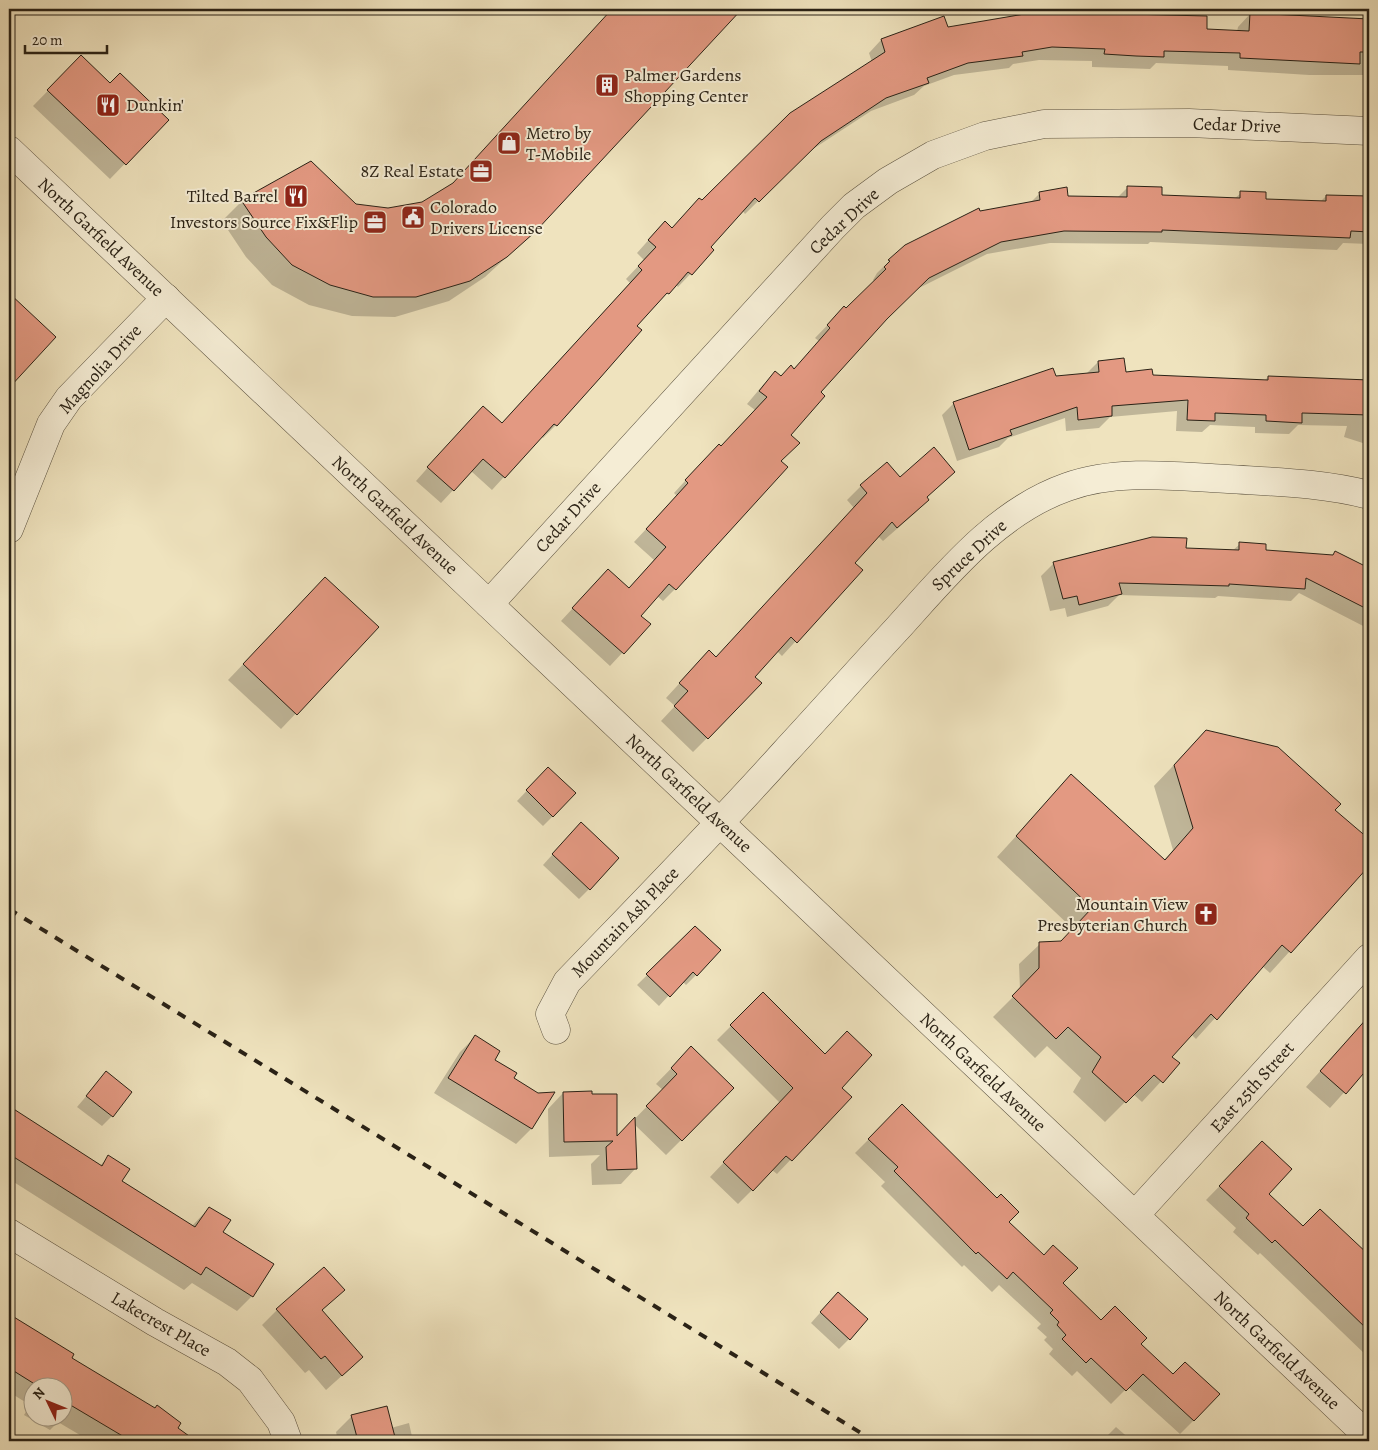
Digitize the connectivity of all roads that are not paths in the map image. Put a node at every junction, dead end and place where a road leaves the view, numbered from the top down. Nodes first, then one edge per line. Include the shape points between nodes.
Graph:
1 (1369, 131) edge
2 (9, 150) edge
3 (166, 298) junction
4 (1369, 495) edge
5 (9, 529) edge
6 (489, 604) junction
7 (720, 823) junction
8 (1369, 958) edge
9 (556, 1030) dead end
10 (1135, 1215) junction
11 (9, 1233) edge
12 (1369, 1437) edge
13 (288, 1441) edge

1 - 6 street, Cedar Drive via 1189,123 1044,124 985,136 933,155 888,181 854,206 833,227
2 - 3 street, North Garfield Avenue
3 - 5 street, Magnolia Drive via 70,398 51,424
3 - 6 street, North Garfield Avenue
4 - 7 street, Spruce Drive via 1340,487 1309,484 1172,476 1092,479 1037,500 987,535 943,578
6 - 7 street, North Garfield Avenue
7 - 9 street, Mountain Ash Place via 567,982 550,1014
7 - 10 street, North Garfield Avenue
8 - 10 street, East 25th Street
10 - 12 street, North Garfield Avenue
11 - 13 street, Lakecrest Place via 227,1362 250,1380 281,1422

